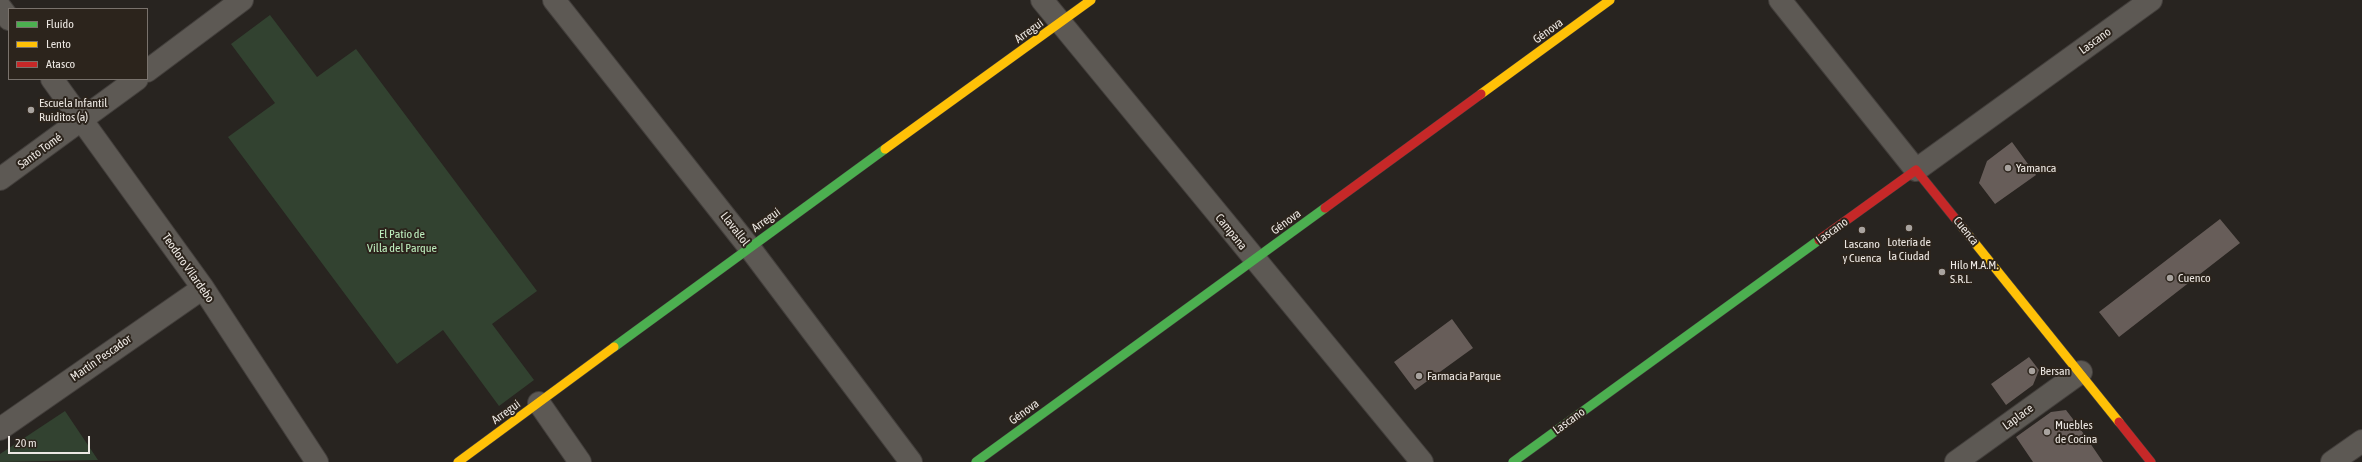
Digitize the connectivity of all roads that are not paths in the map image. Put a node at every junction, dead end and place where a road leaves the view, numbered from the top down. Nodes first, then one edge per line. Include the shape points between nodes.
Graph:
1 (242, 0) edge
2 (554, 0) edge
3 (1042, 0) edge
4 (1091, 0) edge
5 (1610, 0) edge
6 (1780, 0) edge
7 (2151, 0) edge
8 (0, 7) edge
9 (8, 19) edge
10 (1061, 23) junction
11 (148, 70) edge
12 (53, 80) edge
13 (136, 80) edge
14 (82, 120) junction
15 (1916, 170) junction
16 (0, 179) edge
17 (749, 247) junction
18 (1254, 260) junction
19 (203, 288) junction
20 (2081, 372) junction
21 (539, 403) junction
22 (0, 429) edge
23 (2362, 440) edge
24 (317, 462) edge
25 (458, 462) edge
26 (580, 462) edge
27 (911, 462) edge
28 (976, 462) edge
29 (1422, 462) edge
30 (1513, 462) edge
31 (1956, 462) edge
32 (2151, 462) edge
33 (2332, 462) edge

1 - 11 street
2 - 17 street, Llavallol
3 - 10 street, Campana
4 - 10 street, Arregui
5 - 18 street, Génova
6 - 15 street, Cuenca
7 - 15 street, Lascano
8 - 9 street
10 - 17 street, Arregui
10 - 18 street, Campana
12 - 14 street, Teodoro Vilardebo
13 - 14 street, Santo Tomé
14 - 16 street, Santo Tomé
14 - 19 street, Teodoro Vilardebo
15 - 20 street, Cuenca
15 - 30 street, Lascano
17 - 21 street, Arregui
17 - 27 street, Llavallol
18 - 28 street, Génova
18 - 29 street, Campana
19 - 22 street, Martín Pescador
19 - 24 street, Teodoro Vilardebo
20 - 31 street, Laplace
20 - 32 street, Cuenca
21 - 25 street, Arregui
21 - 26 street
23 - 33 street

